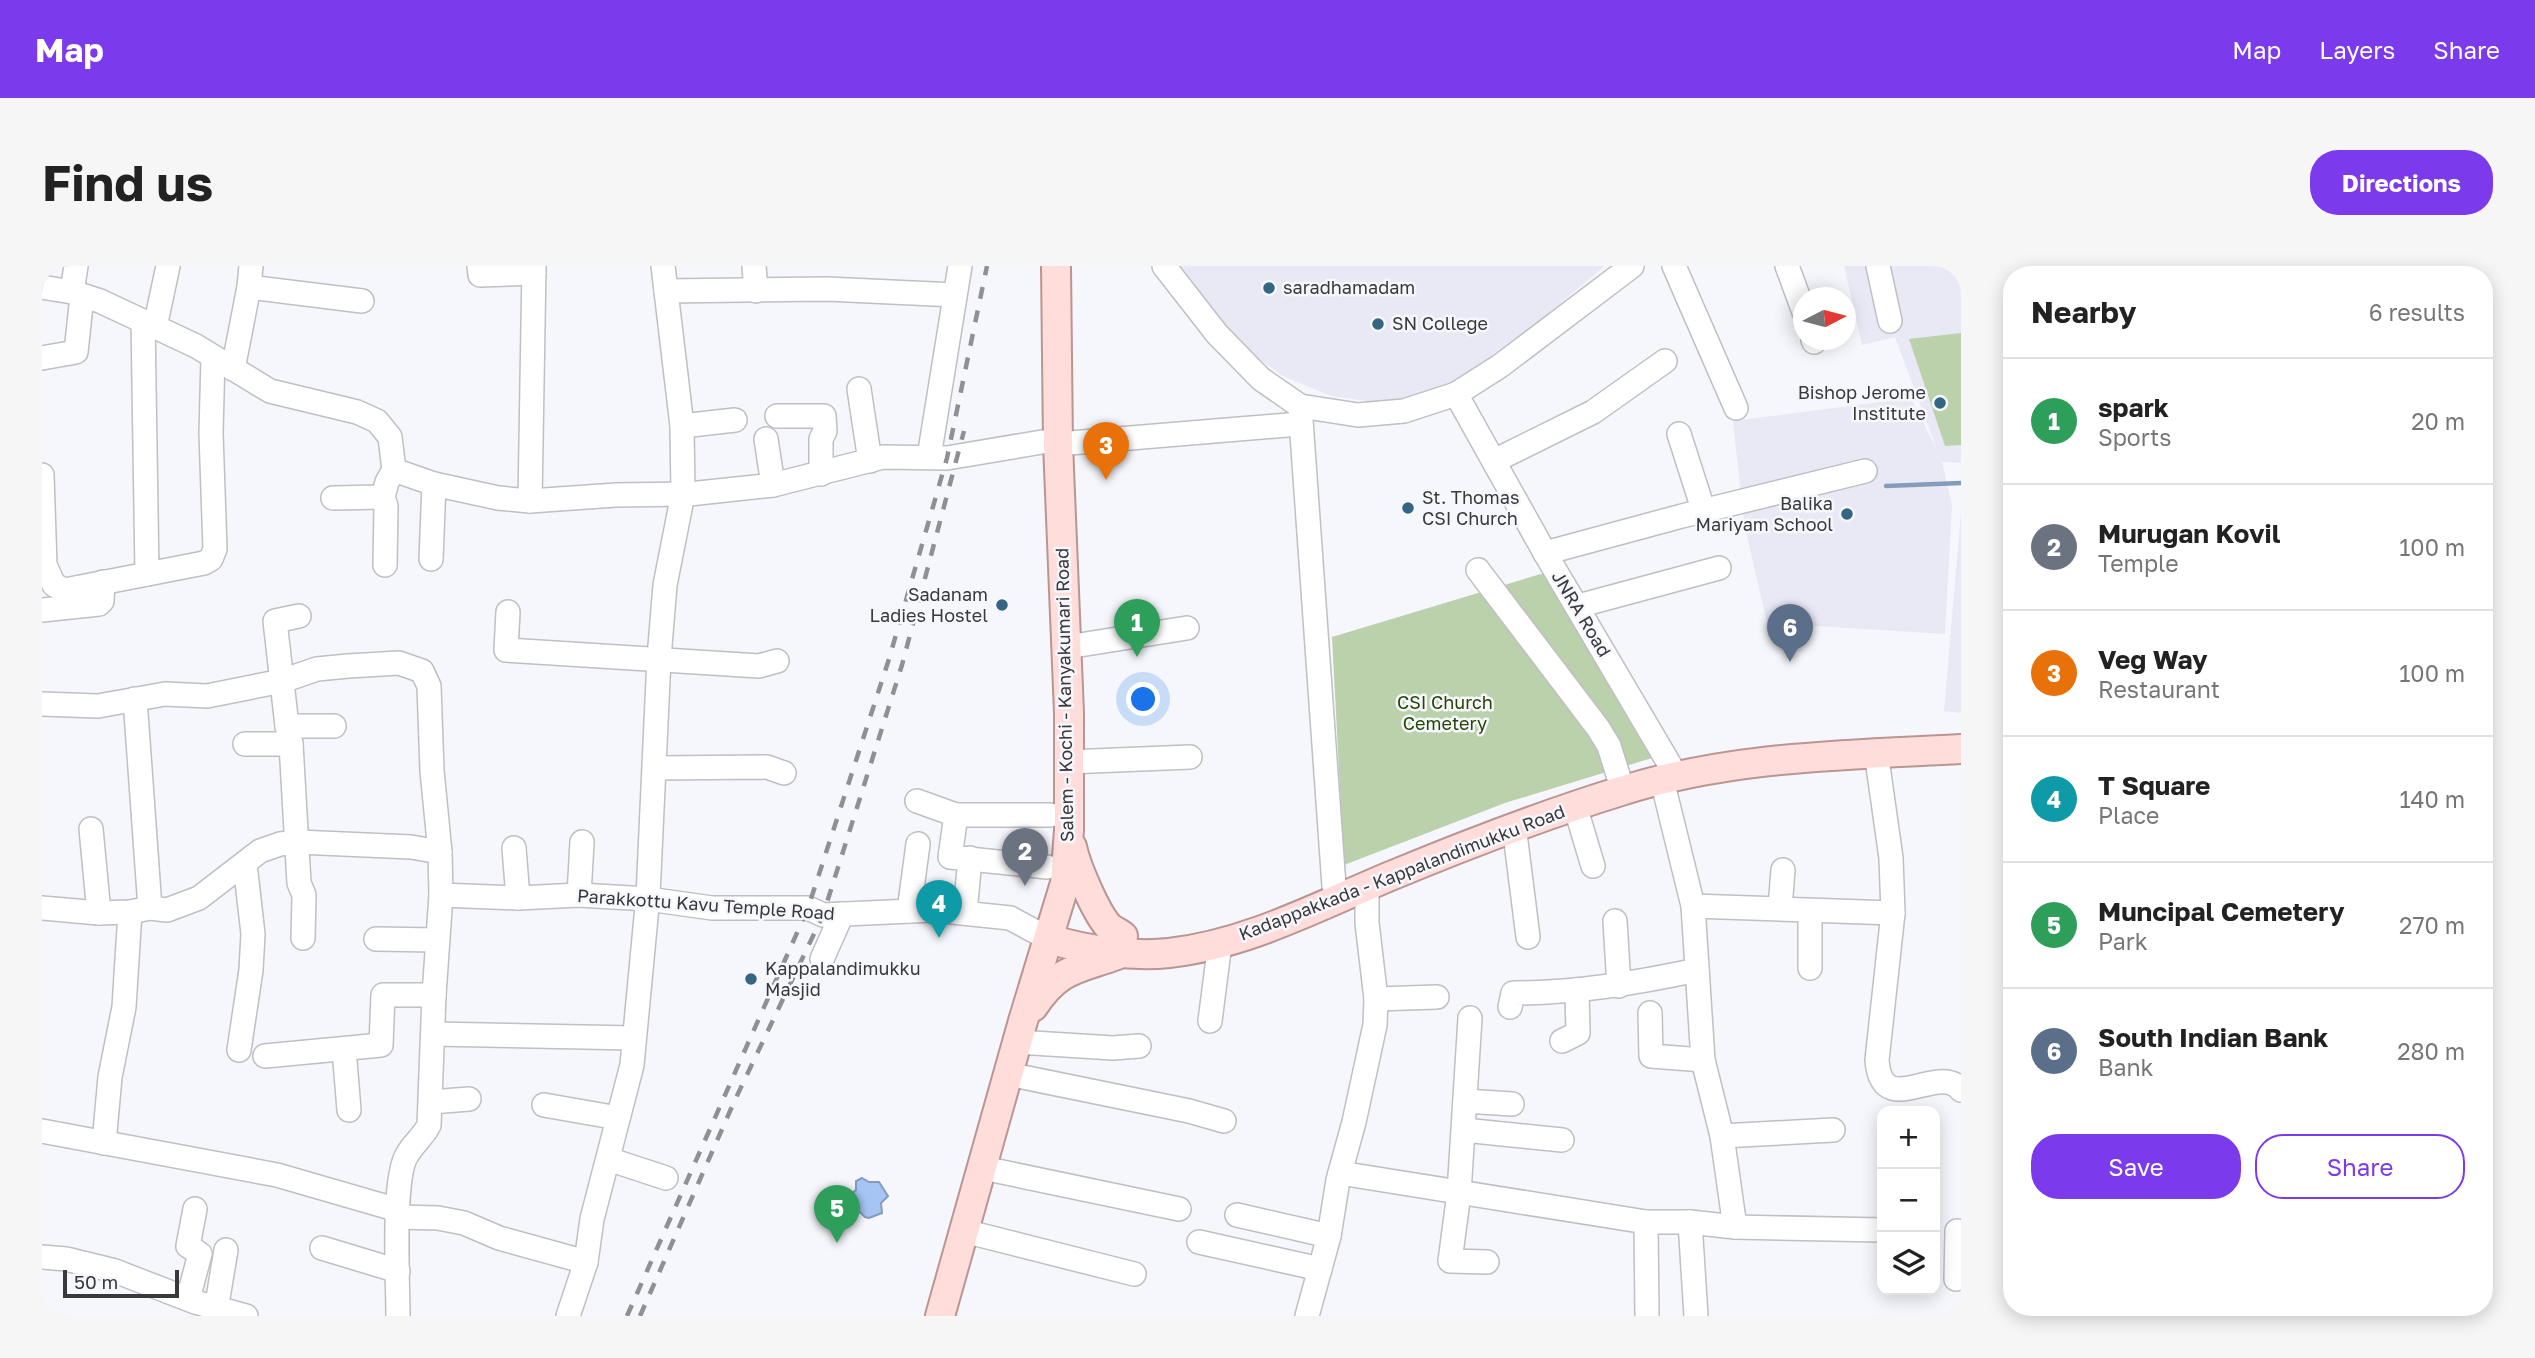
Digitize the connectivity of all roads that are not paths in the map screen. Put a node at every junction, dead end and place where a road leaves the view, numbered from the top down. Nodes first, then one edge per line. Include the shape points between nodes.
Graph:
1 (76, 266) edge
2 (168, 266) edge
3 (479, 266) edge
4 (663, 266) edge
5 (754, 266) edge
6 (960, 266) edge
7 (1038, 266) edge
8 (1056, 266) edge
9 (1164, 266) edge
10 (1632, 266) edge
11 (1674, 266) edge
12 (1787, 266) edge
13 (1878, 266) edge
14 (534, 270) edge
15 (250, 276) edge
16 (42, 286) edge
17 (1795, 287) edge
18 (666, 291) junction
19 (756, 291) junction
20 (77, 294) junction
21 (955, 295) junction
22 (362, 301) dead end
23 (1890, 321) dead end
24 (149, 324) junction
25 (213, 357) junction
26 (42, 358) edge
27 (1665, 361) dead end
28 (233, 369) junction
29 (859, 389) dead end
30 (1456, 394) junction
31 (1736, 408) dead end
32 (1300, 415) junction
33 (777, 416) dead end
34 (735, 420) dead end
35 (682, 426) junction
36 (1679, 434) dead end
37 (766, 439) dead end
38 (1050, 443) junction
39 (929, 457) junction
40 (870, 461) junction
41 (1494, 461) junction
42 (394, 470) junction
43 (1865, 471) dead end
44 (821, 474) junction
45 (42, 475) edge
46 (433, 484) junction
47 (773, 485) junction
48 (683, 494) junction
49 (383, 497) junction
50 (333, 498) dead end
51 (530, 501) junction
52 (1704, 512) junction
53 (1545, 553) junction
54 (431, 559) dead end
55 (385, 565) dead end
56 (1719, 568) dead end
57 (1478, 570) dead end
58 (147, 574) junction
59 (103, 582) junction
60 (1578, 606) junction
61 (42, 610) edge
62 (508, 612) dead end
63 (299, 616) dead end
64 (1187, 628) dead end
65 (1067, 646) junction
66 (659, 658) junction
67 (777, 661) dead end
68 (282, 681) junction
69 (135, 699) junction
70 (42, 704) edge
71 (334, 726) dead end
72 (1961, 734) edge
73 (289, 735) junction
74 (245, 744) dead end
75 (1961, 748) edge
76 (1876, 752) junction
77 (1190, 757) dead end
78 (1068, 762) junction
79 (655, 768) junction
80 (784, 773) dead end
81 (1666, 773) junction
82 (1619, 778) junction
83 (918, 800) dead end
84 (1575, 806) junction
85 (956, 815) junction
86 (1060, 823) junction
87 (1514, 826) junction
88 (91, 829) dead end
89 (298, 842) junction
90 (582, 842) dead end
91 (918, 844) dead end
92 (514, 848) dead end
93 (440, 852) junction
94 (970, 858) junction
95 (245, 864) junction
96 (1593, 866) dead end
97 (1047, 867) junction
98 (1783, 870) dead end
99 (1335, 886) junction
100 (1367, 886) junction
101 (441, 895) junction
102 (579, 895) junction
103 (519, 898) junction
104 (648, 899) junction
105 (1693, 906) junction
106 (42, 908) edge
107 (1780, 908) junction
108 (140, 910) junction
109 (909, 911) junction
110 (99, 912) junction
111 (1810, 912) junction
112 (965, 913) junction
113 (1894, 913) junction
114 (842, 914) junction
115 (1615, 921) dead end
116 (1051, 930) junction
117 (1528, 937) dead end
118 (303, 938) dead end
119 (376, 939) dead end
120 (437, 940) junction
121 (1220, 943) junction
122 (1123, 944) junction
123 (822, 959) dead end
124 (1810, 968) dead end
125 (1698, 970) junction
126 (1619, 986) junction
127 (1577, 990) junction
128 (434, 995) junction
129 (1437, 998) dead end
130 (1376, 999) junction
131 (1510, 1007) dead end
132 (1650, 1013) dead end
133 (1470, 1018) dead end
134 (1210, 1021) dead end
135 (1020, 1032) junction
136 (433, 1034) junction
137 (634, 1038) junction
138 (1562, 1041) dead end
139 (1139, 1046) dead end
140 (344, 1049) junction
141 (239, 1050) dead end
142 (265, 1056) dead end
143 (1703, 1059) junction
144 (1008, 1074) junction
145 (1961, 1090) edge
146 (469, 1099) dead end
147 (1465, 1101) junction
148 (431, 1102) junction
149 (1513, 1104) dead end
150 (544, 1105) dead end
151 (349, 1110) dead end
152 (618, 1118) junction
153 (1224, 1121) dead end
154 (1464, 1129) junction
155 (1833, 1130) dead end
156 (42, 1131) edge
157 (1722, 1136) junction
158 (1562, 1140) dead end
159 (104, 1143) junction
160 (608, 1159) junction
161 (984, 1167) junction
162 (1340, 1173) junction
163 (666, 1178) dead end
164 (1459, 1193) junction
165 (195, 1209) dead end
166 (1178, 1209) dead end
167 (398, 1214) junction
168 (1237, 1215) dead end
169 (1646, 1222) junction
170 (1690, 1222) junction
171 (1735, 1227) junction
172 (1877, 1230) edge
173 (964, 1231) junction
174 (1951, 1231) edge
175 (1329, 1236) junction
176 (1199, 1242) dead end
177 (322, 1248) dead end
178 (226, 1250) dead end
179 (42, 1257) edge
180 (586, 1262) junction
181 (1487, 1262) dead end
182 (1320, 1269) junction
183 (398, 1270) junction
184 (1134, 1274) dead end
185 (1956, 1279) dead end
186 (188, 1300) junction
187 (215, 1312) edge
188 (246, 1316) edge
189 (398, 1316) edge
190 (568, 1316) edge
191 (940, 1316) edge
192 (1307, 1316) edge
193 (1647, 1316) edge
194 (1696, 1316) edge

1 - 20 street
2 - 24 street
3 - 14 street via 480,275
4 - 18 street
5 - 19 street
6 - 21 street
7 - 38 main road
8 - 38 main road, Salem - Kochi - Kanyakumari Road
9 - 32 street via 1216,334
10 - 30 street
11 - 31 street
12 - 17 street
13 - 23 street
14 - 51 street
15 - 22 street
15 - 28 street
16 - 20 street
18 - 19 street
18 - 35 street
19 - 21 street
20 - 24 street
20 - 26 street via 76,352
21 - 39 street
24 - 25 street
24 - 58 street
25 - 28 street
25 - 58 street via 215,549 204,563
27 - 41 street via 1593,412
28 - 42 street via 270,391 377,421 390,437
29 - 40 street
30 - 32 street via 1404,411
30 - 41 street, JNRA Road
32 - 38 street
32 - 99 street
33 - 44 street via 824,416
34 - 35 street
35 - 48 street
36 - 52 street
37 - 47 street
38 - 39 street
38 - 65 main road, Salem - Kochi - Kanyakumari Road
38 - 86 main road via 1050,629
39 - 40 street
40 - 44 street
41 - 53 street, JNRA Road
42 - 46 street
42 - 49 street
43 - 52 street
44 - 47 street
45 - 59 street via 48,574 54,585 65,590
46 - 51 street
46 - 54 street
47 - 48 street
48 - 51 street
48 - 66 street via 665,585
49 - 50 street
49 - 55 street
52 - 53 street
53 - 60 street, JNRA Road
56 - 60 street
57 - 82 street via 1598,728
58 - 59 street
59 - 61 street via 99,604
60 - 81 street, JNRA Road
62 - 66 street via 506,650
63 - 68 street via 275,621
64 - 65 street
65 - 78 main road, Salem - Kochi - Kanyakumari Road
66 - 67 street via 760,666
66 - 79 street
68 - 69 street via 207,695
68 - 73 street
68 - 93 street via 317,669 348,666 399,663 422,671 429,686
69 - 70 street via 98,706
69 - 108 street
71 - 73 street
72 - 81 main road, Kadappakkada - Kappalandimukku Road via 1789,746
73 - 74 street
73 - 89 street
75 - 76 main road, Kadappakkada - Kappalandimukku Road
76 - 81 main road, Kadappakkada - Kappalandimukku Road
76 - 113 street
77 - 78 street
78 - 86 main road, Salem - Kochi - Kanyakumari Road
79 - 80 street via 767,767
79 - 104 street
81 - 82 main road, Kadappakkada - Kappalandimukku Road
81 - 84 main road, Kadappakkada - Kappalandimukku Road
81 - 105 street, JNRA Road
82 - 99 main road, Kadappakkada - Kappalandimukku Road via 1504,811
83 - 85 street
84 - 87 main road, Kadappakkada - Kappalandimukku Road
84 - 96 street
85 - 86 street
85 - 94 street via 950,857
86 - 97 main road
86 - 116 main road, Salem - Kochi - Kanyakumari Road via 1065,883
86 - 122 main road via 1101,915
87 - 100 main road, Kadappakkada - Kappalandimukku Road
87 - 117 street
88 - 110 street
89 - 93 street
89 - 95 street via 260,851
89 - 118 street
90 - 102 street
91 - 109 street
92 - 103 street
93 - 101 street
94 - 97 street
94 - 112 street
95 - 108 street via 199,898 167,910
95 - 141 street via 253,934
97 - 116 main road
98 - 107 street
99 - 122 main road, Kadappakkada - Kappalandimukku Road via 1274,914 1176,942
100 - 121 main road, Kadappakkada - Kappalandimukku Road via 1297,918
100 - 130 street
101 - 103 street, Parakkottu Kavu Temple Road
101 - 120 street
102 - 103 street, Parakkottu Kavu Temple Road
102 - 104 street, Parakkottu Kavu Temple Road
104 - 114 street, Parakkottu Kavu Temple Road via 712,908 808,908 823,915
104 - 137 street
105 - 107 street
105 - 125 street, JNRA Road
106 - 110 street
107 - 111 street
108 - 110 street
108 - 159 street via 110,1077
109 - 112 street, Parakkottu Kavu Temple Road
109 - 114 street, Parakkottu Kavu Temple Road
111 - 113 street
111 - 124 street
112 - 116 street, Parakkottu Kavu Temple Road via 1010,918
113 - 145 street via 1878,1074 1885,1085 1898,1090 1944,1082
114 - 123 street
115 - 126 street
116 - 122 main road, Kadappakkada - Kappalandimukku Road
116 - 135 main road, Salem - Kochi - Kanyakumari Road
119 - 120 street
120 - 128 street
121 - 122 main road, Kadappakkada - Kappalandimukku Road via 1169,953
121 - 134 street
122 - 135 main road via 1049,985
125 - 126 street
125 - 143 street, JNRA Road
126 - 127 street
127 - 131 street via 1513,993
127 - 138 street via 1578,1033
128 - 136 street
128 - 140 street via 383,995 381,1045
129 - 130 street
130 - 162 street via 1375,1025
132 - 143 street via 1651,1056
133 - 147 street
135 - 139 street via 1113,1048
135 - 144 main road, Salem - Kochi - Kanyakumari Road
136 - 137 street
136 - 148 street
137 - 152 street
140 - 142 street
140 - 151 street
143 - 157 street, JNRA Road
144 - 153 street
144 - 161 main road, Salem - Kochi - Kanyakumari Road
146 - 148 street
147 - 149 street
147 - 154 street
148 - 167 street via 429,1125 406,1156
150 - 152 street
152 - 160 street
154 - 158 street
154 - 164 street
155 - 157 street
156 - 159 street
157 - 171 street, JNRA Road
159 - 167 street via 277,1175
160 - 163 street
160 - 180 street
161 - 166 street
161 - 173 main road, Salem - Kochi - Kanyakumari Road
162 - 164 street
162 - 175 street
164 - 169 street
164 - 181 street via 1450,1261
165 - 186 street via 188,1245 200,1254
167 - 180 street via 464,1223 499,1238
167 - 183 street
168 - 175 street
169 - 170 street
169 - 193 street
170 - 171 street
170 - 194 street
171 - 172 street
173 - 184 street
173 - 191 main road, Salem - Kochi - Kanyakumari Road
174 - 185 street
175 - 182 street
176 - 182 street
177 - 183 street
178 - 187 street
179 - 186 street via 115,1271
180 - 190 street
182 - 192 street
183 - 189 street
186 - 187 street
187 - 188 street

